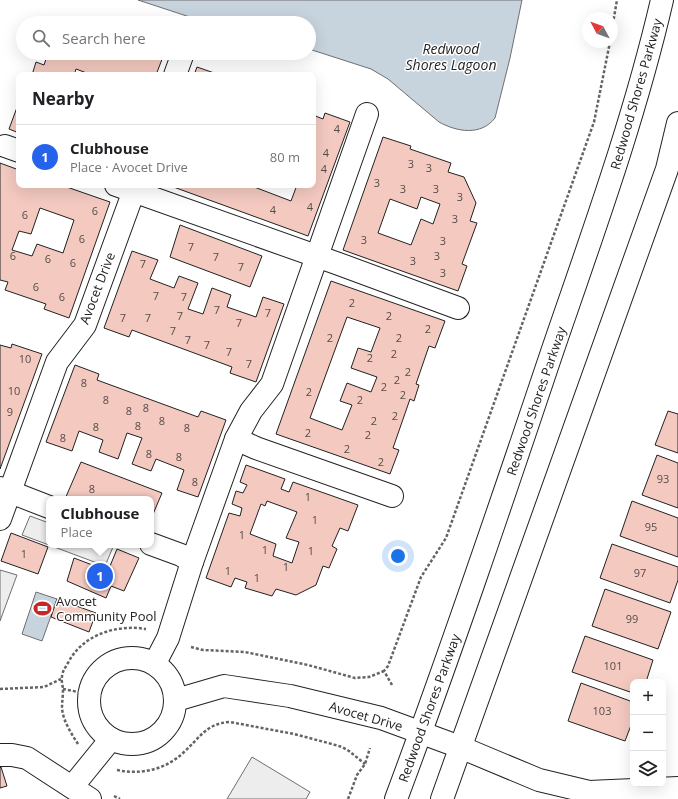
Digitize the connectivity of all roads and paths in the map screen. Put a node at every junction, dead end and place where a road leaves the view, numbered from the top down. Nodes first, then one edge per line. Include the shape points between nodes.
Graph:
1 (617, 0) edge
2 (662, 0) edge
3 (615, 12) edge
4 (609, 48) edge
5 (180, 60) edge
6 (176, 72) edge
7 (367, 114) dead end
8 (678, 123) edge
9 (672, 171) edge
10 (129, 188) edge
11 (132, 188) edge
12 (316, 257) junction
13 (458, 308) dead end
14 (236, 439) junction
15 (5, 490) edge
16 (392, 496) dead end
17 (46, 506) edge
18 (0, 519) edge
19 (154, 545) edge
20 (192, 562) junction
21 (151, 630) dead end
22 (191, 647) dead end
23 (155, 663) junction
24 (384, 672) junction
25 (62, 678) junction
26 (392, 685) dead end
27 (0, 689) edge
28 (63, 689) junction
29 (89, 694) junction
30 (176, 700) junction
31 (421, 733) junction
32 (111, 739) junction
33 (78, 744) dead end
34 (460, 747) junction
35 (370, 748) dead end
36 (0, 755) edge
37 (365, 764) junction
38 (112, 769) dead end
39 (675, 786) edge
40 (72, 787) junction
41 (112, 794) dead end
42 (90, 799) edge
43 (120, 799) edge
44 (348, 799) edge
45 (396, 799) edge
46 (442, 799) edge

1 - 3 path
2 - 31 street, Redwood Shores Parkway via 627,133
4 - 24 path via 594,122 446,538 421,577
5 - 6 street
7 - 12 street
8 - 9 street
9 - 34 street
10 - 15 street, Avocet Drive via 84,324 56,362
11 - 12 street, Avocet Drive
12 - 13 street, Avocet Drive
12 - 14 street via 272,384 251,412
14 - 16 street
14 - 20 street
15 - 17 street
15 - 18 street, Avocet Drive
19 - 20 street
20 - 23 street via 168,638
21 - 25 path via 132,627 106,631 98,635 74,653
22 - 24 path via 245,652 356,678
23 - 29 street via 142,658 127,657 114,661 102,669 94,680
23 - 30 street via 166,672
24 - 26 path
25 - 27 path via 44,687
25 - 28 path
28 - 29 path
28 - 33 path via 62,710 66,725
29 - 32 street via 93,720
30 - 31 street, Avocet Drive via 224,686 290,696 381,718
30 - 32 street via 173,715 166,728 155,738 140,744 126,744
31 - 34 street, Avocet Drive
31 - 45 street, Redwood Shores Parkway
32 - 40 street
34 - 39 street, Avocet Drive via 539,780 589,792
34 - 46 street
35 - 37 path
36 - 40 street via 27,758
37 - 38 path via 354,754 332,744 287,732 223,722 208,728 167,765 134,772
37 - 44 path via 357,775
40 - 42 street
41 - 43 path

